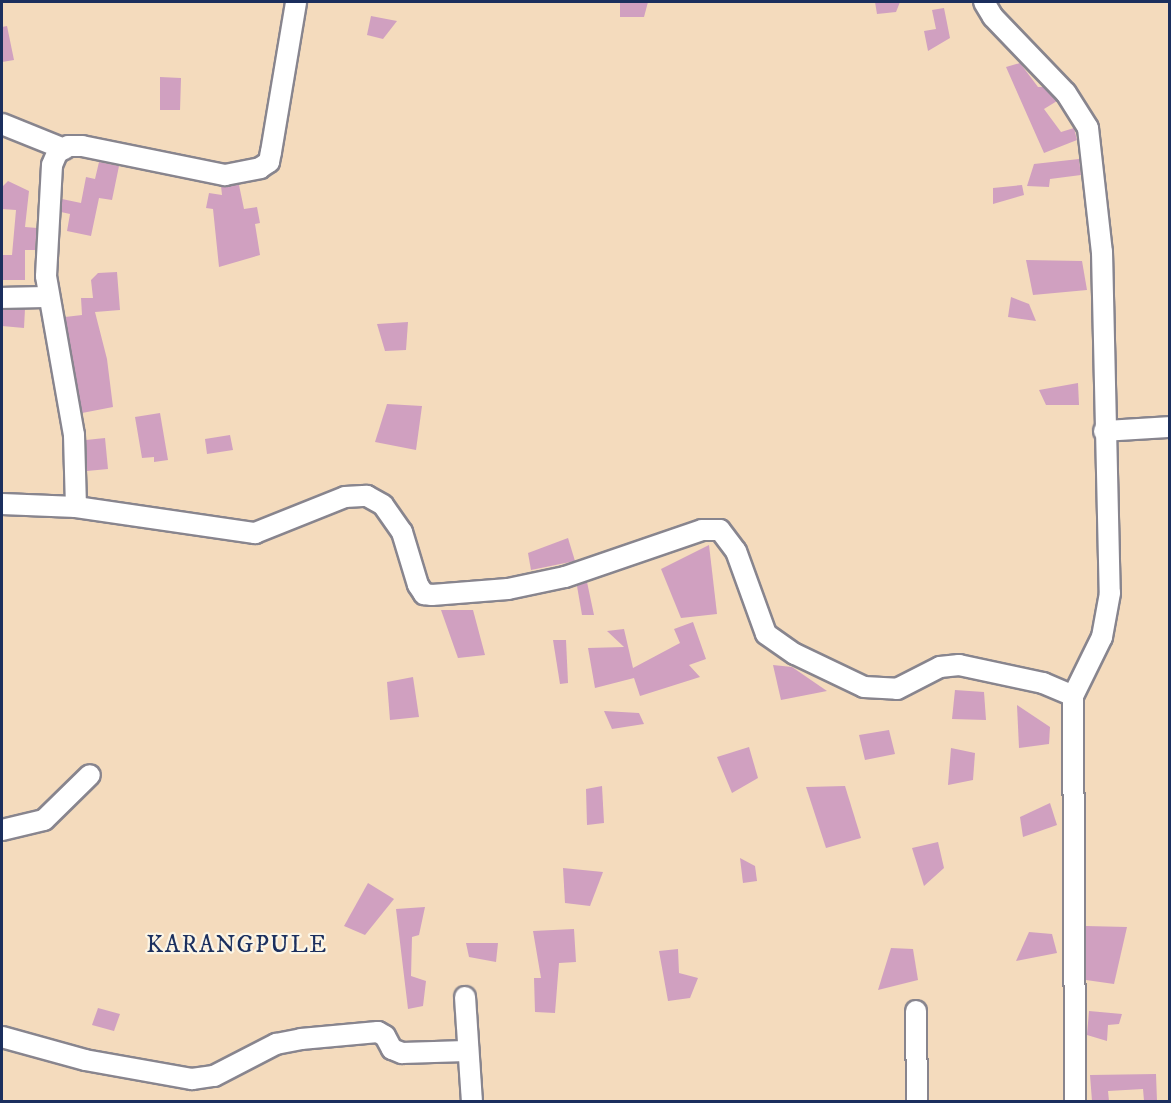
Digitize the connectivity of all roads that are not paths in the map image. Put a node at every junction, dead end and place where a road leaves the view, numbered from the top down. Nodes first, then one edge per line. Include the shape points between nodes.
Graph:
1 (296, 2) edge
2 (984, 2) edge
3 (2, 124) edge
4 (64, 149) junction
5 (48, 297) junction
6 (2, 298) edge
7 (1170, 427) edge
8 (1104, 431) junction
9 (2, 504) edge
10 (76, 507) junction
11 (1074, 696) junction
12 (90, 775) dead end
13 (2, 830) edge
14 (465, 997) dead end
15 (916, 1011) dead end
16 (2, 1037) edge
17 (466, 1051) junction
18 (472, 1101) edge
19 (917, 1101) edge
20 (1075, 1101) edge

1 - 4 street via 269,162 260,168 225,175 82,146
2 - 8 street via 993,17 1066,93 1088,128 1102,252
3 - 4 street
4 - 5 street via 57,153 52,165
5 - 6 street
5 - 10 street via 72,415
7 - 8 street
8 - 11 street via 1110,572 1107,618
9 - 10 street
10 - 11 street via 255,533 345,497 367,496 383,505 402,532 418,585 424,594 432,596 508,589 565,577 702,530 720,530 736,551 766,634 795,654 864,687 897,689 940,667 958,665 1043,684
11 - 20 street
12 - 13 street via 44,820
14 - 17 street
15 - 19 street
16 - 17 street via 85,1060 192,1079 214,1076 276,1044 301,1039 378,1032 392,1049 402,1053
17 - 18 street

